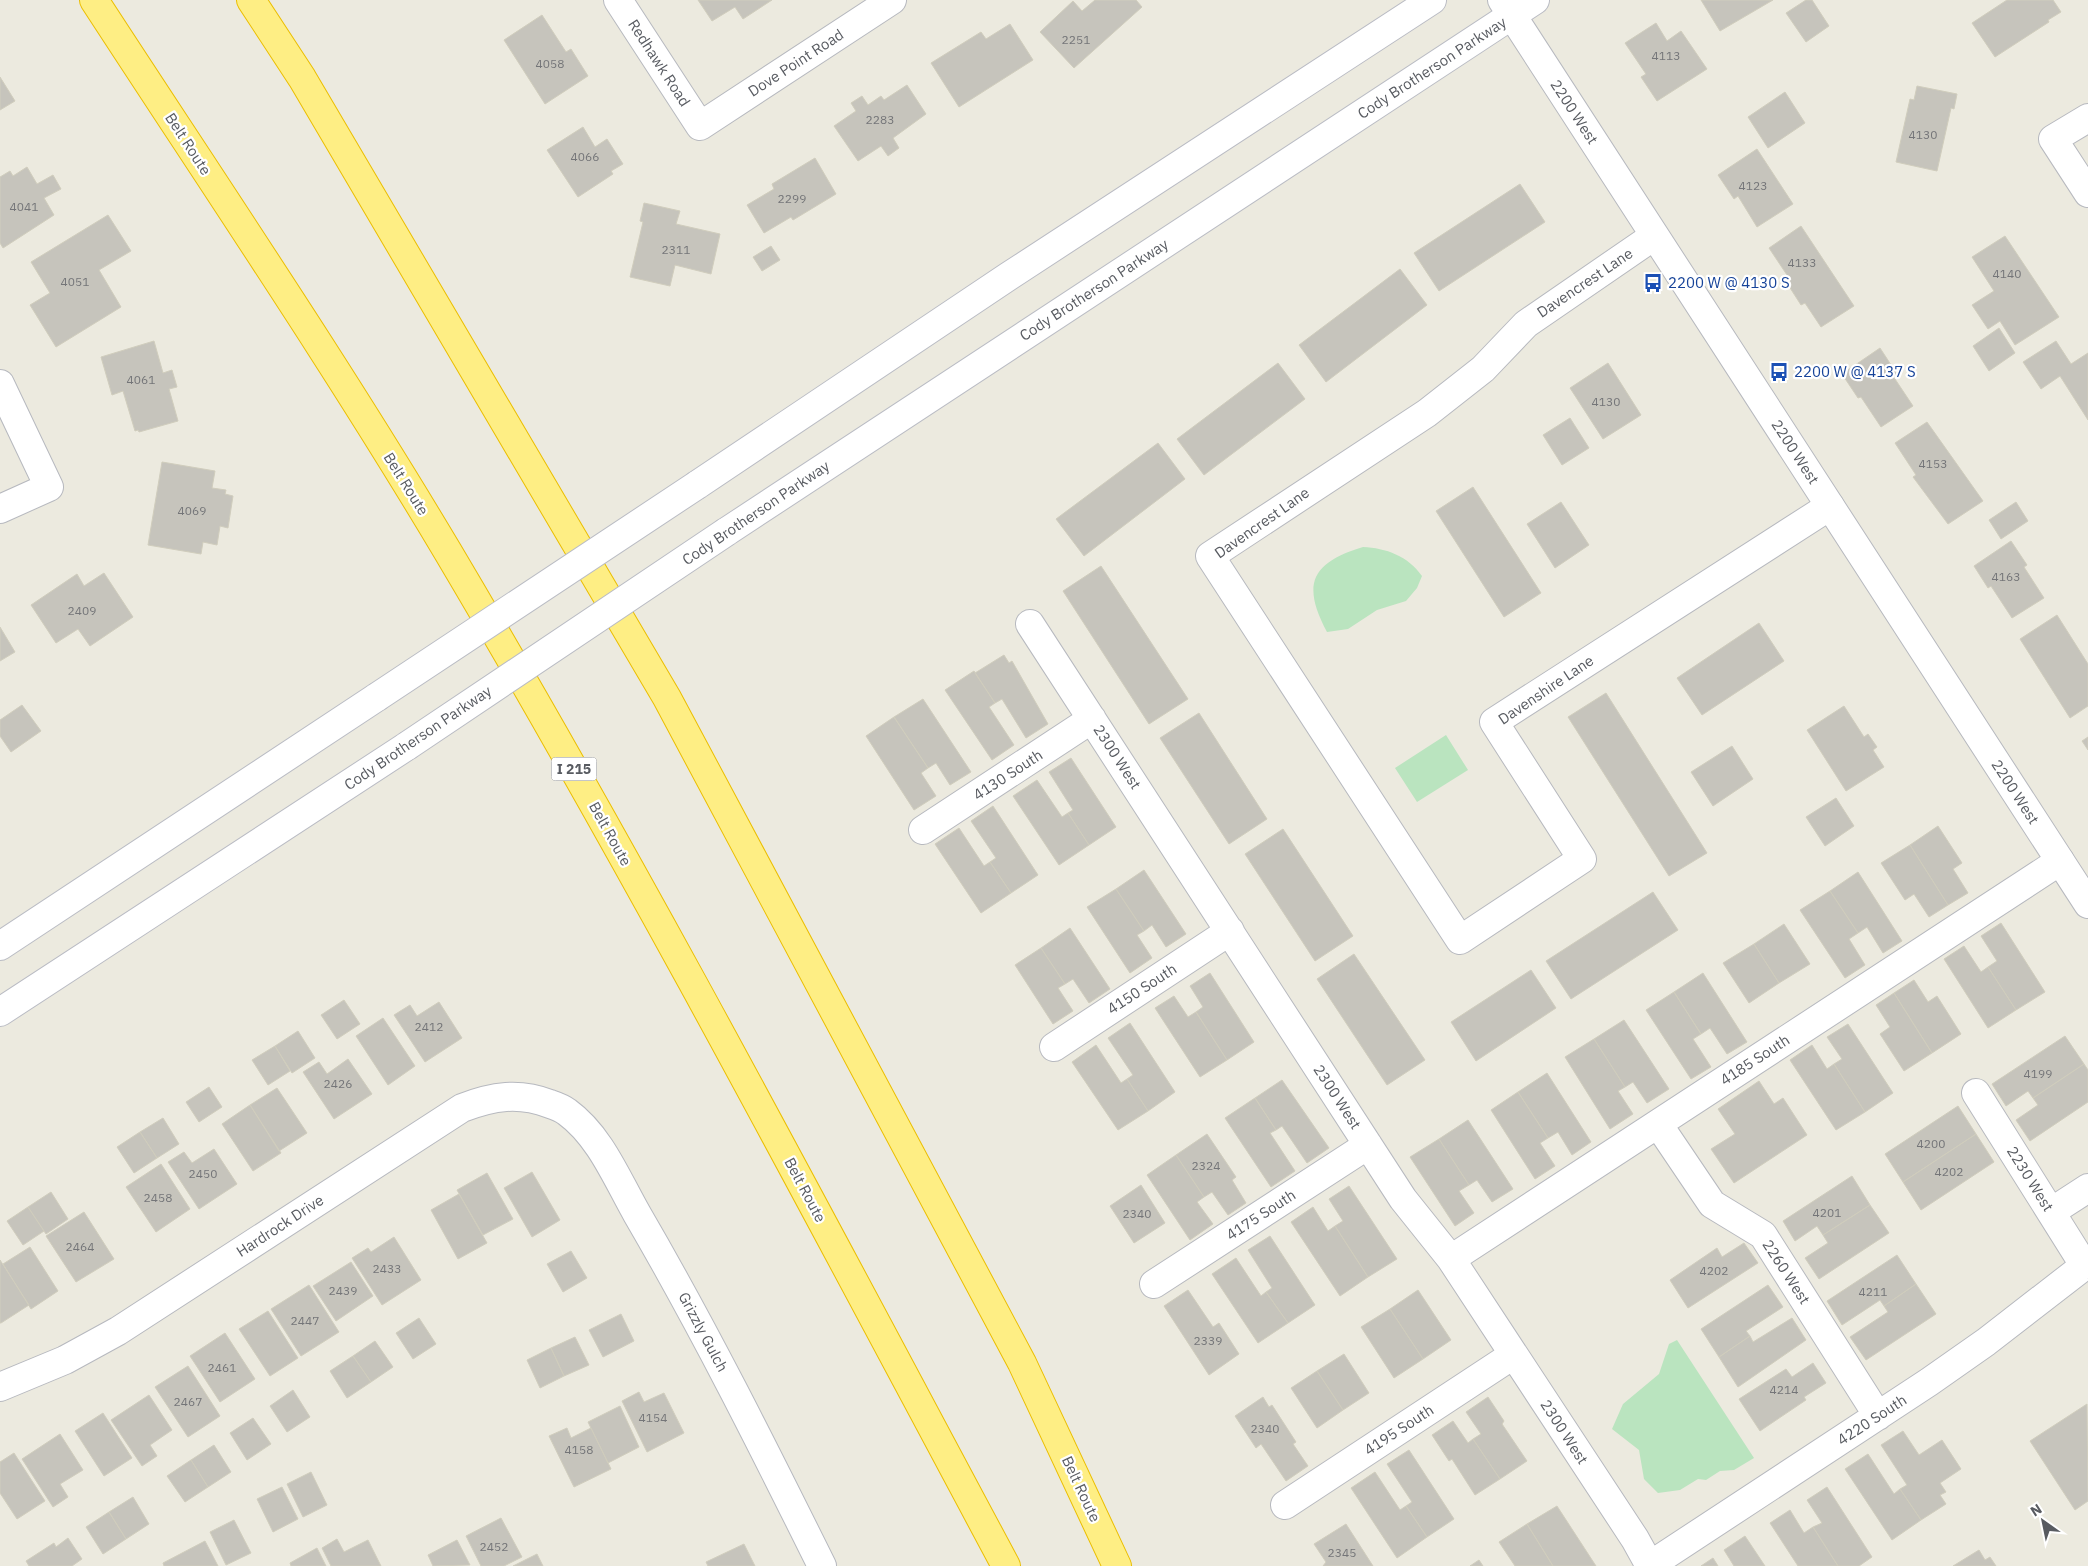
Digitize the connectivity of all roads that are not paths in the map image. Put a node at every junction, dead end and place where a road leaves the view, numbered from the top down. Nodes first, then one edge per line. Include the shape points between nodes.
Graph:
1 (94, 0) edge
2 (251, 0) edge
3 (618, 0) edge
4 (892, 0) edge
5 (1432, 0) edge
6 (1535, 0) edge
7 (1507, 8) edge
8 (2088, 118) edge
9 (700, 126) joint
10 (2088, 193) edge
11 (1654, 236) junction
12 (0, 384) edge
13 (1830, 506) junction
14 (0, 509) edge
15 (1030, 624) dead end
16 (1092, 720) junction
17 (923, 830) dead end
18 (2060, 861) junction
19 (2088, 904) edge
20 (1230, 931) junction
21 (1460, 940) joint
22 (0, 946) edge
23 (0, 1012) edge
24 (1054, 1047) dead end
25 (1976, 1093) dead end
26 (565, 1110) joint
27 (1658, 1124) junction
28 (1368, 1145) junction
29 (2088, 1188) edge
30 (2051, 1212) junction
31 (1451, 1259) junction
32 (2086, 1264) edge
33 (1154, 1284) dead end
34 (1514, 1355) junction
35 (0, 1387) edge
36 (1878, 1416) junction
37 (1285, 1505) dead end
38 (822, 1566) edge
39 (1006, 1566) edge
40 (1117, 1566) edge
41 (1649, 1566) edge

1 - 39 highway, Belt Route / I 215 via 337,373 446,548 714,1021
2 - 40 highway, Belt Route via 302,78 667,698 1022,1363
3 - 9 street, Redhawk Road
4 - 9 street, Dove Point Road
5 - 22 street, bridge via 1009,276
6 - 7 street, Cody Brotherson Parkway
7 - 11 street, 2200 West
7 - 23 street, Cody Brotherson Parkway, bridge via 406,746
8 - 10 street via 2053,139
11 - 13 street, 2200 West
11 - 21 street, Davencrest Lane via 1526,324 1482,368 1427,413 1210,556
12 - 14 street via 49,486
13 - 18 street, 2200 West
13 - 21 street, Davenshire Lane via 1494,722 1582,859
15 - 16 street, 2300 West
16 - 17 street, 4130 South
16 - 20 street, 2300 West
18 - 19 street, 2200 West
18 - 27 street, 4185 South
20 - 24 street, 4150 South
20 - 28 street, 2300 West
25 - 30 street, 2230 West
26 - 35 street, Hardrock Drive via 534,1098 508,1095 462,1108 118,1330 64,1360
26 - 38 street, Grizzly Gulch via 583,1125 597,1145 666,1264 736,1394
27 - 31 street, 4185 South
27 - 36 street, 2260 West via 1712,1204 1763,1235
28 - 31 street, 2300 West via 1403,1200
28 - 33 street, 4175 South
29 - 30 street
30 - 32 street, 2230 West
31 - 34 street, 2300 West
32 - 36 street, 4220 South via 1986,1342
34 - 37 street, 4195 South
34 - 41 street, 2300 West via 1635,1539
36 - 41 street, 4220 South

